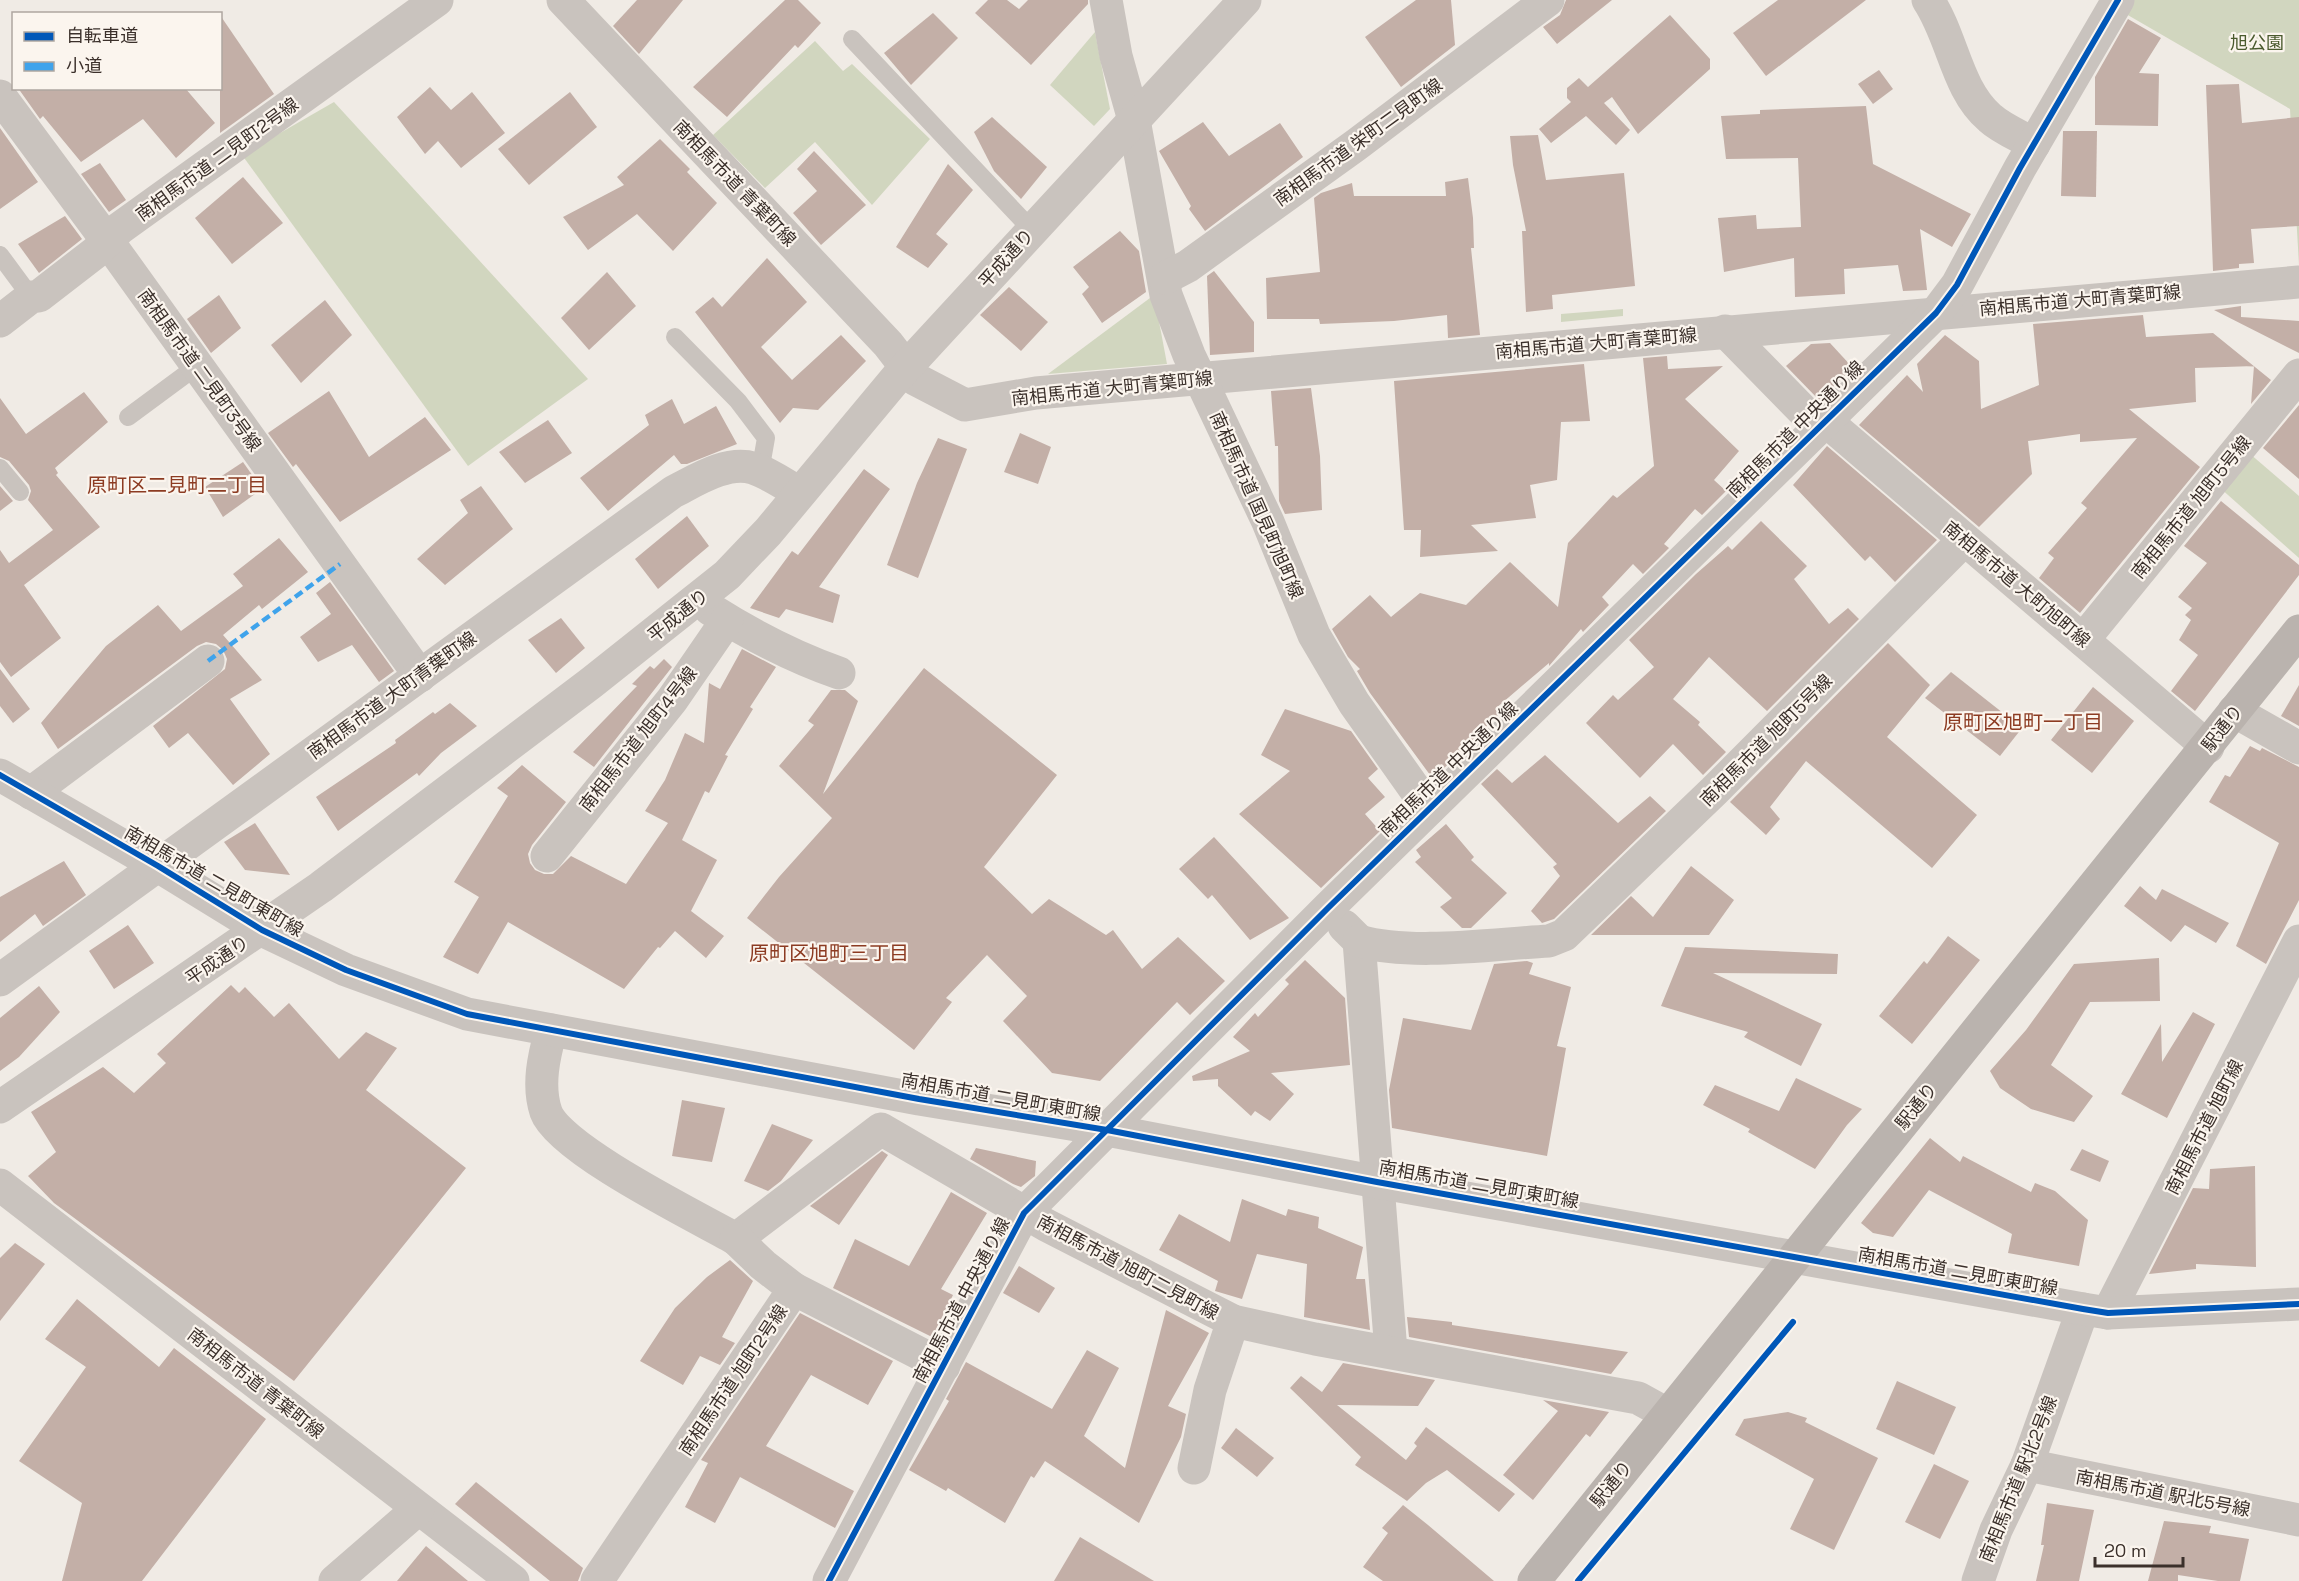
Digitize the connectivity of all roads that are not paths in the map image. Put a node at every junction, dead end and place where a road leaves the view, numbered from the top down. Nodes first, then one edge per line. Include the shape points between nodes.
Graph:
1 (437, 0) edge
2 (562, 0) edge
3 (1106, 0) edge
4 (1245, 0) edge
5 (1548, 0) edge
6 (1928, 0) edge
7 (2118, 0) edge
8 (852, 39) dead end
9 (0, 96) edge
10 (1134, 120) junction
11 (2034, 144) junction
12 (1032, 230) junction
13 (107, 240) junction
14 (0, 255) edge
15 (1165, 279) junction
16 (2299, 282) edge
17 (31, 297) junction
18 (1936, 313) junction
19 (0, 321) edge
20 (1725, 331) junction
21 (675, 337) dead end
22 (197, 366) junction
23 (905, 368) junction
24 (2299, 375) edge
25 (1201, 378) junction
26 (128, 417) dead end
27 (1823, 424) junction
28 (0, 468) edge
29 (760, 472) junction
30 (20, 492) dead end
31 (800, 493) junction
32 (1964, 540) junction
33 (697, 600) junction
34 (727, 620) junction
35 (2299, 631) edge
36 (2083, 640) junction
37 (208, 661) dead end
38 (839, 674) dead end
39 (420, 676) junction
40 (2234, 711) junction
41 (2208, 747) junction
42 (2299, 747) edge
43 (0, 775) edge
44 (32, 793) junction
45 (1428, 809) junction
46 (547, 856) dead end
47 (158, 866) junction
48 (1328, 908) junction
49 (262, 930) junction
50 (1359, 941) junction
51 (2299, 941) edge
52 (0, 980) edge
53 (551, 1030) junction
54 (893, 1094) junction
55 (0, 1107) edge
56 (881, 1129) junction
57 (1107, 1130) junction
58 (1377, 1182) junction
59 (0, 1185) edge
60 (1024, 1213) junction
61 (736, 1239) junction
62 (1796, 1256) junction
63 (794, 1289) junction
64 (2299, 1304) edge
65 (2096, 1311) junction
66 (1233, 1321) junction
67 (1391, 1352) junction
68 (944, 1366) junction
69 (1667, 1414) junction
70 (2027, 1466) junction
71 (1194, 1468) dead end
72 (418, 1509) junction
73 (2299, 1520) edge
74 (495, 1575) edge
75 (335, 1581) edge
76 (597, 1581) edge
77 (829, 1581) edge
78 (1534, 1581) edge
79 (1978, 1581) edge

1 - 13 street, 南相馬市道 二見町2号線
2 - 23 street, 南相馬市道 青葉町線 via 888,344
3 - 10 street, 南相馬市道 国見町旭町線
4 - 10 street, 平成通り
5 - 15 street, 南相馬市道 栄町二見町線 via 1356,145
6 - 11 street via 1941,22 1964,82 1980,107 1990,119
7 - 11 street, 南相馬市道 中央通り線
8 - 12 lane
9 - 13 street, 南相馬市道 二見町3号線
10 - 12 street, 平成通り
10 - 15 street, 南相馬市道 国見町旭町線
11 - 18 street, 南相馬市道 中央通り線 via 1957,285
12 - 23 street, 平成通り
13 - 17 street, 南相馬市道 二見町2号線 via 39,296
13 - 22 street, 南相馬市道 二見町3号線
14 - 17 lane
15 - 25 street, 南相馬市道 国見町旭町線 via 1166,295
16 - 18 street, 南相馬市道 大町青葉町線
17 - 19 street, 南相馬市道 二見町2号線
18 - 20 street, 南相馬市道 大町青葉町線
18 - 27 street, 南相馬市道 中央通り線
20 - 25 street, 南相馬市道 大町青葉町線
20 - 27 street, 南相馬市道 大町旭町線
21 - 29 lane via 738,401 766,438
22 - 26 lane
22 - 39 street, 南相馬市道 二見町3号線
23 - 25 street, 南相馬市道 大町青葉町線 via 927,387 965,405 1036,393
23 - 31 street, 平成通り
24 - 36 street, 南相馬市道 旭町5号線
25 - 45 street, 南相馬市道 国見町旭町線 via 1268,522 1314,635 1354,703
27 - 32 street, 南相馬市道 大町旭町線
27 - 45 street, 南相馬市道 中央通り線
28 - 30 lane
29 - 31 street, 南相馬市道 大町青葉町線
29 - 39 street, 南相馬市道 大町青葉町線 via 737,467 719,471 673,492
31 - 33 street, 平成通り via 727,575
32 - 36 street, 南相馬市道 大町旭町線
32 - 50 street, 南相馬市道 旭町5号線 via 1564,935 1549,941 1438,947 1378,947
33 - 34 street
33 - 49 street, 平成通り
34 - 38 street via 798,658
34 - 46 street, 南相馬市道 旭町4号線 via 672,700
35 - 40 main road, 駅通り
36 - 41 street, 南相馬市道 大町旭町線
37 - 44 street
39 - 47 street, 南相馬市道 大町青葉町線
40 - 41 main road, 駅通り
40 - 42 street
41 - 62 main road, 駅通り
43 - 44 street, 南相馬市道 二見町東町線
44 - 47 street, 南相馬市道 二見町東町線
45 - 48 street, 南相馬市道 中央通り線
47 - 49 street, 南相馬市道 二見町東町線
47 - 52 street, 南相馬市道 大町青葉町線
48 - 50 street
48 - 57 street, 南相馬市道 中央通り線
49 - 53 street, 南相馬市道 二見町東町線 via 346,970 440,1006
49 - 55 street, 平成通り
50 - 58 street
51 - 65 street, 南相馬市道 旭町線
53 - 54 street, 南相馬市道 二見町東町線
53 - 61 street via 544,1055 542,1095 546,1114 558,1131 629,1178
54 - 56 street
54 - 57 street, 南相馬市道 二見町東町線
56 - 60 street, 南相馬市道 旭町二見町線
56 - 61 street
57 - 58 street, 南相馬市道 二見町東町線
57 - 60 street, 南相馬市道 中央通り線
58 - 62 street, 南相馬市道 二見町東町線
58 - 67 street
59 - 72 street, 南相馬市道 青葉町線
60 - 66 street, 南相馬市道 旭町二見町線
60 - 68 street, 南相馬市道 中央通り線
61 - 63 street
62 - 65 street, 南相馬市道 二見町東町線
62 - 69 main road, 駅通り
63 - 68 street, 南相馬市道 旭町2号線
63 - 76 street, 南相馬市道 旭町2号線
64 - 65 street, 南相馬市道 二見町東町線
65 - 70 street, 南相馬市道 駅北2号線
66 - 67 street, 南相馬市道 旭町二見町線
66 - 71 street via 1210,1390
67 - 69 street, 南相馬市道 旭町二見町線 via 1638,1398
68 - 77 street, 南相馬市道 中央通り線
69 - 78 main road, 駅通り
70 - 73 street, 南相馬市道 駅北5号線
70 - 79 street, 南相馬市道 駅北2号線 via 1996,1530
72 - 74 street, 南相馬市道 青葉町線
72 - 75 street

